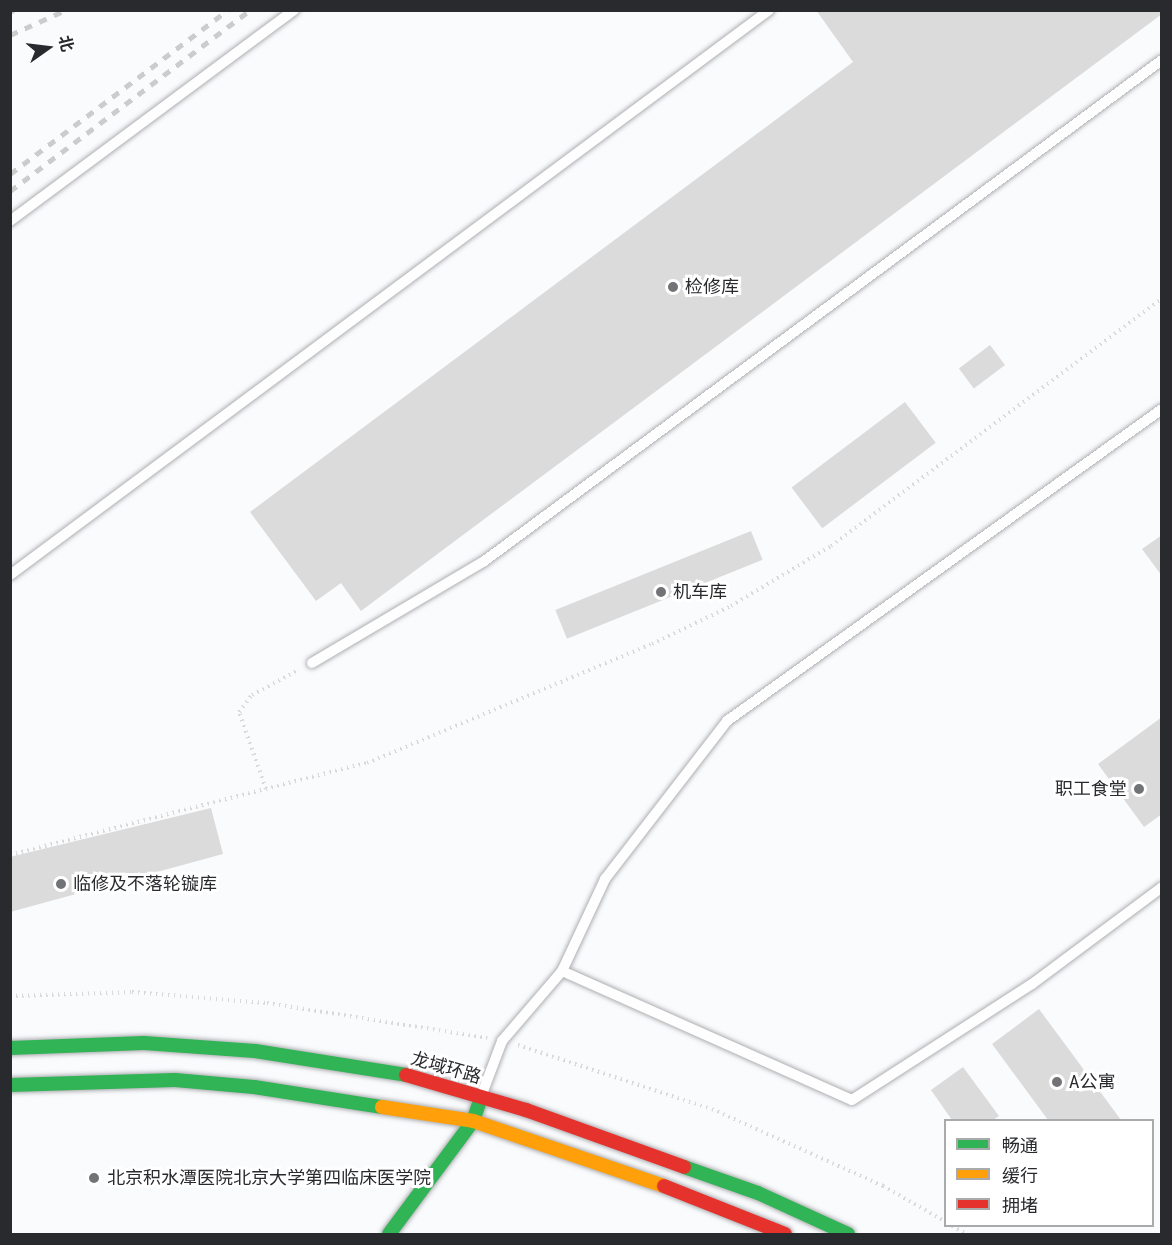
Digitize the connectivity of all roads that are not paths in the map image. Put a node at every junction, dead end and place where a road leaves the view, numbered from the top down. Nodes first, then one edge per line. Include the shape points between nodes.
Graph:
1 (294, 10) edge
2 (769, 10) edge
3 (1161, 60) edge
4 (10, 221) edge
5 (1161, 409) edge
6 (10, 575) edge
7 (312, 663) road end
8 (1161, 887) edge
9 (562, 971) junction
10 (10, 1048) edge
11 (10, 1085) edge
12 (481, 1097) junction
13 (472, 1121) junction
14 (389, 1234) edge
15 (785, 1234) edge
16 (848, 1234) edge

1 - 4 lane
2 - 6 lane
3 - 7 lane via 483,562
5 - 9 lane via 727,721 605,879
8 - 9 lane via 1032,984 852,1100
9 - 12 lane via 502,1041
10 - 12 main road, 龙域环路 via 144,1043 255,1051 389,1070
11 - 13 main road via 175,1080 254,1087
12 - 13 main road
12 - 16 main road, 龙域环路 via 758,1193
13 - 14 main road
13 - 15 main road via 645,1178

